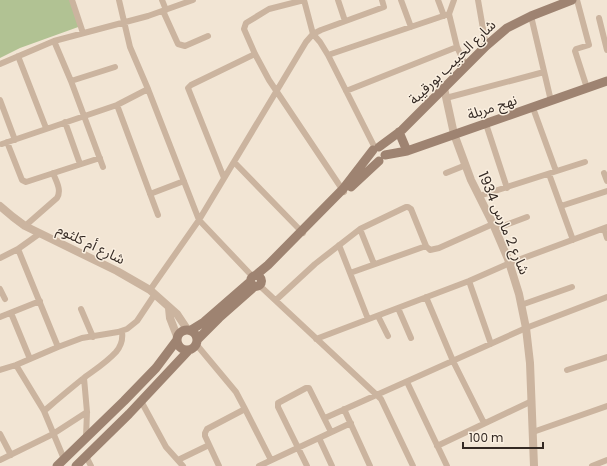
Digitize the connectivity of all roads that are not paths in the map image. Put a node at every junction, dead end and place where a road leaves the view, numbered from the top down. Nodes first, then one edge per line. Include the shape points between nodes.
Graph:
1 (72, 0) edge
2 (119, 0) edge
3 (162, 0) edge
4 (193, 0) edge
5 (304, 0) edge
6 (338, 0) edge
7 (382, 0) edge
8 (401, 0) edge
9 (438, 0) edge
10 (454, 0) edge
11 (478, 0) edge
12 (572, 0) edge
13 (577, 0) edge
14 (559, 2) edge
15 (165, 10) junction
16 (447, 15) junction
17 (531, 16) junction
18 (599, 18) dead end
19 (345, 21) junction
20 (124, 23) junction
21 (411, 27) junction
22 (83, 33) junction
23 (313, 34) junction
24 (208, 36) dead end
25 (54, 41) junction
26 (486, 46) junction
27 (457, 47) junction
28 (607, 50) edge
29 (255, 54) junction
30 (328, 55) junction
31 (18, 56) junction
32 (0, 64) edge
33 (115, 66) dead end
34 (466, 66) junction
35 (544, 72) junction
36 (71, 81) junction
37 (607, 81) edge
38 (444, 88) junction
39 (587, 88) junction
40 (148, 89) junction
41 (277, 90) junction
42 (346, 91) junction
43 (446, 98) junction
44 (0, 100) edge
45 (551, 101) junction
46 (118, 105) junction
47 (533, 108) junction
48 (85, 116) junction
49 (65, 122) junction
50 (486, 124) junction
51 (46, 128) junction
52 (399, 132) junction
53 (454, 134) junction
54 (15, 140) junction
55 (376, 148) junction
56 (407, 151) junction
57 (100, 158) junction
58 (382, 158) junction
59 (234, 162) junction
60 (585, 162) dead end
61 (80, 164) junction
62 (466, 165) junction
63 (103, 167) dead end
64 (556, 171) junction
65 (53, 173) junction
66 (446, 173) dead end
67 (604, 173) dead end
68 (549, 174) junction
69 (224, 178) junction
70 (184, 181) junction
71 (607, 181) edge
72 (507, 188) junction
73 (344, 191) junction
74 (607, 191) edge
75 (150, 194) junction
76 (479, 196) junction
77 (0, 206) edge
78 (561, 206) junction
79 (158, 215) dead end
80 (527, 217) dead end
81 (199, 220) junction
82 (25, 226) junction
83 (494, 227) junction
84 (605, 228) edge
85 (360, 229) junction
86 (303, 233) junction
87 (40, 234) junction
88 (607, 238) edge
89 (573, 240) junction
90 (339, 245) junction
91 (426, 246) junction
92 (18, 248) junction
93 (0, 258) edge
94 (510, 263) junction
95 (374, 264) junction
96 (350, 273) junction
97 (256, 281) junction
98 (468, 281) junction
99 (572, 287) dead end
100 (0, 289) edge
101 (152, 292) junction
102 (426, 297) junction
103 (607, 297) edge
104 (5, 300) dead end
105 (276, 300) junction
106 (40, 301) junction
107 (521, 305) junction
108 (169, 308) junction
109 (398, 308) junction
110 (81, 309) dead end
111 (11, 313) junction
112 (378, 316) junction
113 (0, 317) edge
114 (368, 319) junction
115 (526, 328) junction
116 (189, 330) junction
117 (122, 332) junction
118 (388, 336) dead end
119 (94, 337) junction
120 (177, 338) junction
121 (412, 338) dead end
122 (316, 339) junction
123 (491, 344) junction
124 (194, 345) junction
125 (58, 347) junction
126 (607, 357) edge
127 (30, 359) junction
128 (453, 361) junction
129 (16, 365) junction
130 (1, 369) edge
131 (567, 370) dead end
132 (84, 378) junction
133 (407, 382) junction
134 (377, 395) junction
135 (141, 401) junction
136 (532, 401) junction
137 (607, 406) edge
138 (245, 409) junction
139 (344, 409) junction
140 (44, 411) junction
141 (86, 412) junction
142 (325, 418) junction
143 (350, 423) junction
144 (484, 423) junction
145 (331, 432) junction
146 (533, 432) junction
147 (0, 434) edge
148 (53, 434) junction
149 (86, 437) junction
150 (319, 438) junction
151 (209, 444) junction
152 (437, 446) junction
153 (298, 448) junction
154 (11, 455) junction
155 (86, 456) junction
156 (64, 459) junction
157 (0, 460) edge
158 (178, 460) junction
159 (271, 460) junction
160 (607, 460) edge
161 (263, 465) edge
162 (57, 466) edge
163 (76, 466) edge
164 (91, 466) edge
165 (183, 466) edge
166 (219, 466) edge
167 (307, 466) edge
168 (332, 466) edge
169 (370, 466) edge
170 (413, 466) edge
171 (447, 466) edge
172 (534, 466) edge
173 (592, 466) edge

1 - 22 street
2 - 20 street
3 - 15 street
4 - 15 street
5 - 23 street
5 - 29 street via 269,9 246,23 244,29
6 - 19 street
7 - 19 street via 384,7
8 - 21 street
9 - 16 street
10 - 16 street
11 - 26 street
12 - 14 main road, شارع الحبيب بورقيبة
13 - 39 street via 589,45 576,49
14 - 17 main road, شارع الحبيب بورقيبة
15 - 20 street
15 - 24 street via 181,46
16 - 21 street
16 - 27 street
17 - 26 main road, شارع الحبيب بورقيبة via 507,28
17 - 35 street
18 - 28 street
19 - 23 street
20 - 22 street
20 - 40 street via 130,47
21 - 30 street
22 - 25 street
23 - 30 street
23 - 41 street
25 - 31 street
25 - 36 street
26 - 34 main road, شارع الحبيب بورقيبة
27 - 34 street
27 - 42 street
29 - 41 street
29 - 69 street via 188,88
30 - 42 street
31 - 32 street
31 - 51 street
33 - 36 street
34 - 38 main road, شارع الحبيب بورقيبة
35 - 43 street
35 - 45 street
36 - 48 street
37 - 39 main road, نهج مربلة
38 - 43 street, شارع 2 مارس 1934
38 - 52 main road, شارع الحبيب بورقيبة
39 - 45 main road, نهج مربلة
40 - 46 street
40 - 70 street
41 - 59 street
41 - 73 street
42 - 55 street
43 - 53 street, شارع 2 مارس 1934
44 - 54 street
45 - 47 main road, نهج مربلة
46 - 48 street
46 - 75 street
47 - 50 main road, نهج مربلة
47 - 64 street
48 - 49 street
48 - 57 street
49 - 51 street
49 - 61 street
50 - 53 main road, نهج مربلة
50 - 72 street
51 - 54 street
52 - 55 main road, شارع الحبيب بورقيبة
52 - 56 main road
53 - 56 main road, نهج مربلة
53 - 62 street, شارع 2 مارس 1934
54 - 65 street via 5,143 22,180
55 - 58 main road via 372,155 374,159
55 - 73 main road, شارع الحبيب بورقيبة
56 - 58 main road, نهج مربلة
57 - 61 street
57 - 63 street
58 - 73 main road
59 - 69 street
59 - 86 street
60 - 64 street
61 - 65 street
62 - 66 street
62 - 76 street, شارع 2 مارس 1934
64 - 68 street
65 - 82 street via 59,190 57,198
67 - 71 street
68 - 72 street
68 - 78 street
69 - 81 street
70 - 75 street
70 - 81 street
72 - 76 street
73 - 86 main road
74 - 78 street
75 - 79 street
76 - 83 street, شارع 2 مارس 1934
77 - 82 street, شارع أم كلثوم
78 - 89 street
80 - 83 street
81 - 97 street
81 - 101 street
82 - 87 street, شارع أم كلثوم
83 - 91 street via 439,248 430,250
83 - 94 street, شارع 2 مارس 1934
84 - 88 street
84 - 89 street
85 - 90 street
85 - 91 street via 408,207
85 - 95 street
86 - 97 main road
87 - 92 street
87 - 101 street, شارع أم كلثوم via 117,271
89 - 94 street
90 - 96 street
90 - 105 street
91 - 95 street
92 - 93 street
92 - 106 street
94 - 98 street
94 - 107 street, شارع 2 مارس 1934
95 - 96 street
96 - 114 street
97 - 105 street
97 - 116 main road via 204,322
97 - 124 main road
98 - 102 street
98 - 123 street
99 - 107 street
100 - 104 street
101 - 108 street, شارع أم كلثوم
101 - 117 street via 136,321
102 - 109 street
102 - 128 street
103 - 115 street
105 - 122 street
106 - 111 street
106 - 125 street
107 - 115 street, شارع 2 مارس 1934
108 - 116 street, شارع أم كلثوم
108 - 120 street
109 - 112 street
109 - 121 street
110 - 119 street
111 - 113 street
111 - 127 street
112 - 114 street
112 - 118 street
114 - 122 street
115 - 123 street
115 - 136 street, شارع 2 مارس 1934
116 - 120 main road via 183,330
116 - 124 main road via 196,334
117 - 119 street
117 - 132 street via 122,341 117,351 102,366
119 - 125 street via 82,338
120 - 124 main road via 182,349
120 - 149 main road via 156,368
122 - 134 street
123 - 128 street
124 - 135 main road
124 - 138 street via 230,384
125 - 127 street
126 - 131 street
127 - 129 street
128 - 133 street
128 - 144 street
129 - 130 street
129 - 140 street
132 - 140 street
132 - 141 street
133 - 134 street
133 - 152 street
134 - 139 street
134 - 170 street via 384,404
135 - 155 main road
135 - 158 street via 166,447
136 - 144 street
136 - 146 street, شارع 2 مارس 1934
137 - 146 street
138 - 151 street via 207,429 204,434
138 - 159 street
139 - 142 street
139 - 143 street
140 - 148 street
141 - 148 street
141 - 149 street
142 - 145 street
142 - 153 street via 309,388 279,402 278,407
143 - 145 street
143 - 169 street
144 - 152 street
145 - 150 street
146 - 172 street, شارع 2 مارس 1934
147 - 154 street
148 - 154 street
148 - 156 street
149 - 156 main road
150 - 153 street
150 - 168 street
151 - 158 street
151 - 166 street
152 - 171 street
153 - 159 street
153 - 167 street
154 - 157 street
155 - 163 main road
155 - 164 street
156 - 162 main road
158 - 165 street
159 - 161 street
160 - 173 street

